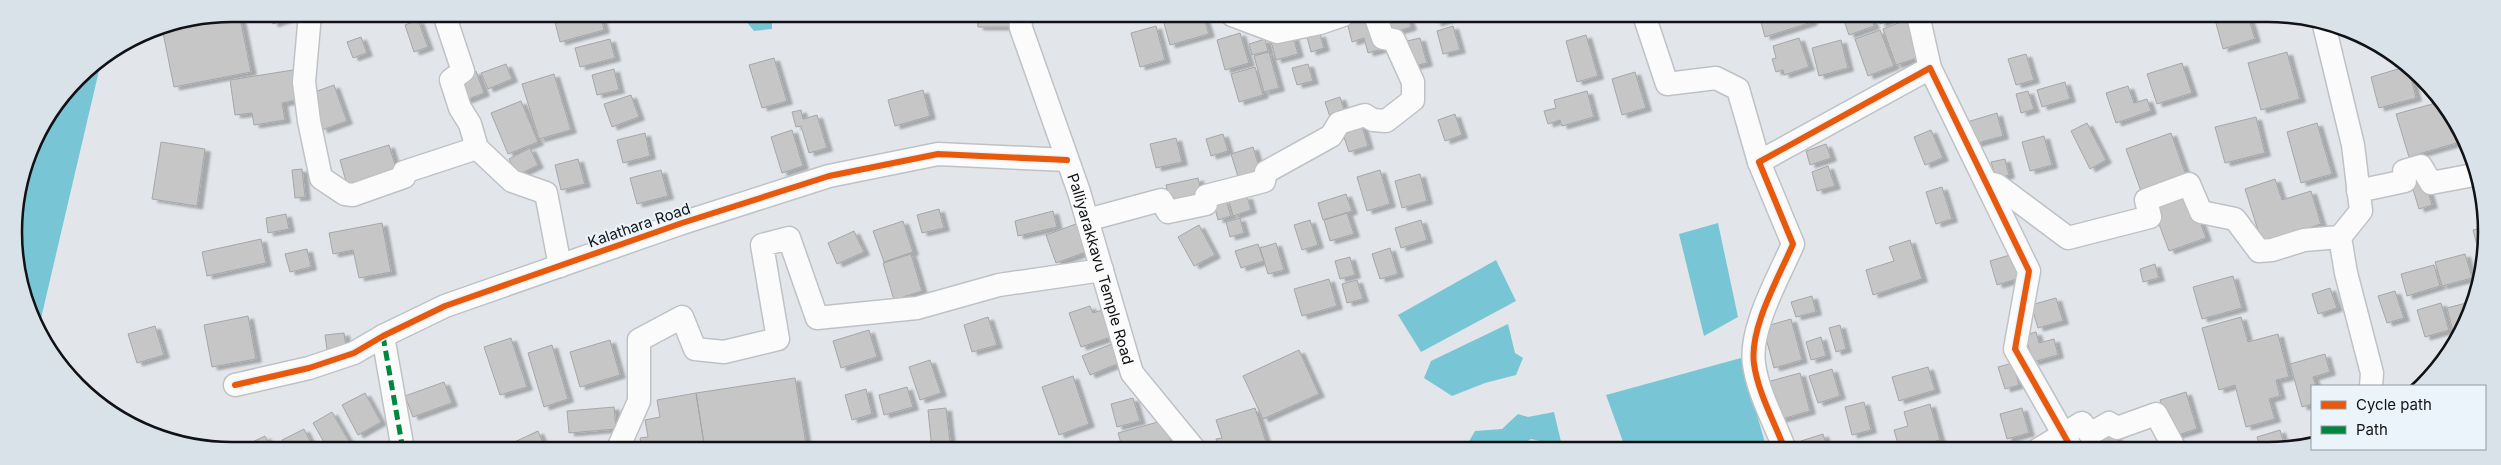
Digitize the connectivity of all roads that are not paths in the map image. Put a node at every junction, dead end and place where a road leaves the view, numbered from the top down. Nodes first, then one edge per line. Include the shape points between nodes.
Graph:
1 (309, 23) edge
2 (447, 23) edge
3 (1020, 23) edge
4 (1253, 23) edge
5 (1320, 23) edge
6 (1378, 23) edge
7 (1647, 23) edge
8 (1923, 23) edge
9 (2325, 31) edge
10 (1930, 68) junction
11 (477, 148) junction
12 (1067, 160) junction
13 (1760, 162) junction
14 (2470, 176) edge
15 (1986, 182) junction
16 (2358, 191) junction
17 (1087, 220) junction
18 (2340, 237) junction
19 (560, 266) junction
20 (1102, 270) junction
21 (383, 336) junction
22 (235, 385) dead end
23 (2371, 385) edge
24 (402, 442) edge
25 (621, 442) edge
26 (1188, 442) edge
27 (1783, 442) edge
28 (2068, 442) edge
29 (2171, 442) edge

1 - 11 street via 304,82 321,178 345,194 353,195 404,177 404,172
2 - 11 street via 463,71 451,80
3 - 12 street, Palliyarakkavu Temple Road
4 - 5 street via 1277,32
6 - 17 street via 1383,38 1394,40 1413,82 1413,100 1386,121 1365,115 1339,123 1331,136 1266,172 1264,181 1206,196 1206,204 1168,212 1161,200
7 - 13 street via 1667,84 1716,78 1738,89
8 - 10 street
9 - 16 street via 2353,145
10 - 13 street
10 - 15 street
11 - 19 street via 512,181 546,193
12 - 17 street, Palliyarakkavu Temple Road
12 - 19 street, Kalathara Road via 938,154 829,176
13 - 27 street via 1793,244 1753,345 1756,374
14 - 16 street via 2431,183 2422,166 2404,171 2405,181
15 - 18 street via 1997,185 2068,238 2150,217 2146,200 2190,184 2202,212 2235,219 2259,251 2304,240
15 - 28 street via 2029,271 2015,349
16 - 18 street via 2360,211
17 - 20 street, Palliyarakkavu Temple Road
18 - 23 street via 2372,373
19 - 21 street, Kalathara Road via 445,306
20 - 25 street via 999,285 916,308 817,318 789,238 762,245 778,339 724,352 695,349 682,317 639,340 639,401
20 - 26 street, Palliyarakkavu Temple Road via 1132,373
21 - 22 street, Kalathara Road via 354,353 309,368
21 - 24 street
28 - 29 street via 2082,423 2090,434 2109,423 2117,428 2156,414

